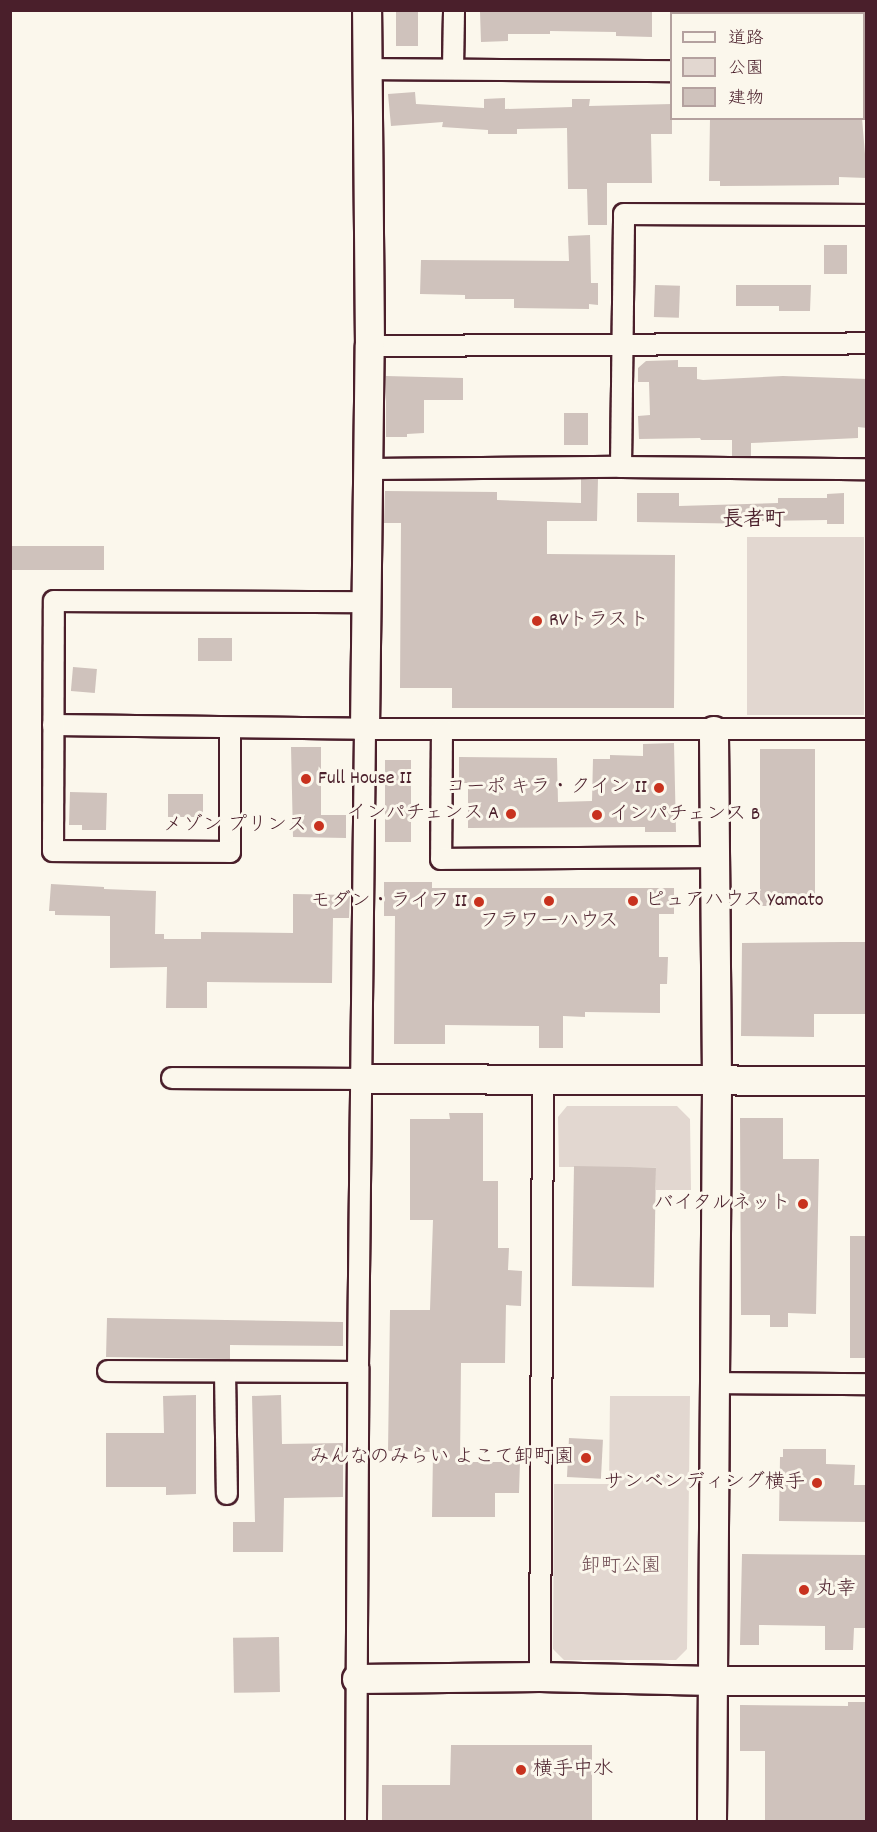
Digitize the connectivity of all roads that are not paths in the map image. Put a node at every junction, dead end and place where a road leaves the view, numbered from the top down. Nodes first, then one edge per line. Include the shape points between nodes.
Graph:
1 (367, 10) edge
2 (454, 10) edge
3 (367, 69) junction
4 (453, 69) junction
5 (670, 70) edge
6 (867, 215) edge
7 (624, 343) junction
8 (867, 343) edge
9 (370, 346) junction
10 (621, 467) junction
11 (370, 469) junction
12 (867, 469) edge
13 (367, 602) junction
14 (53, 725) junction
15 (230, 728) junction
16 (364, 729) junction
17 (442, 729) junction
18 (867, 729) edge
19 (714, 730) junction
20 (716, 857) junction
21 (172, 1078) dead end
22 (543, 1078) junction
23 (361, 1079) junction
24 (717, 1080) junction
25 (867, 1081) edge
26 (108, 1371) dead end
27 (225, 1372) junction
28 (358, 1372) junction
29 (713, 1383) junction
30 (867, 1384) edge
31 (227, 1494) dead end
32 (540, 1677) junction
33 (357, 1679) junction
34 (713, 1681) junction
35 (867, 1681) edge
36 (356, 1821) edge
37 (712, 1821) edge

1 - 3 street
2 - 4 street
3 - 4 street
3 - 9 street
4 - 5 street
6 - 7 street via 624,214
7 - 8 street
7 - 9 street
7 - 10 street
9 - 11 street
10 - 11 street
10 - 12 street
11 - 13 street
13 - 14 street via 54,601
13 - 16 street
14 - 15 street
14 - 15 street via 53,851 230,852
15 - 16 street
16 - 17 street
16 - 23 street
17 - 19 street
17 - 20 street via 441,859
18 - 19 street
19 - 20 street
20 - 24 street
21 - 23 street
22 - 23 street
22 - 24 street
22 - 32 street
23 - 28 street
24 - 25 street
24 - 29 street
26 - 27 street
27 - 28 street
27 - 31 street
28 - 33 street
29 - 30 street
29 - 34 street
32 - 33 street
32 - 34 street
33 - 36 street
34 - 35 street
34 - 37 street

